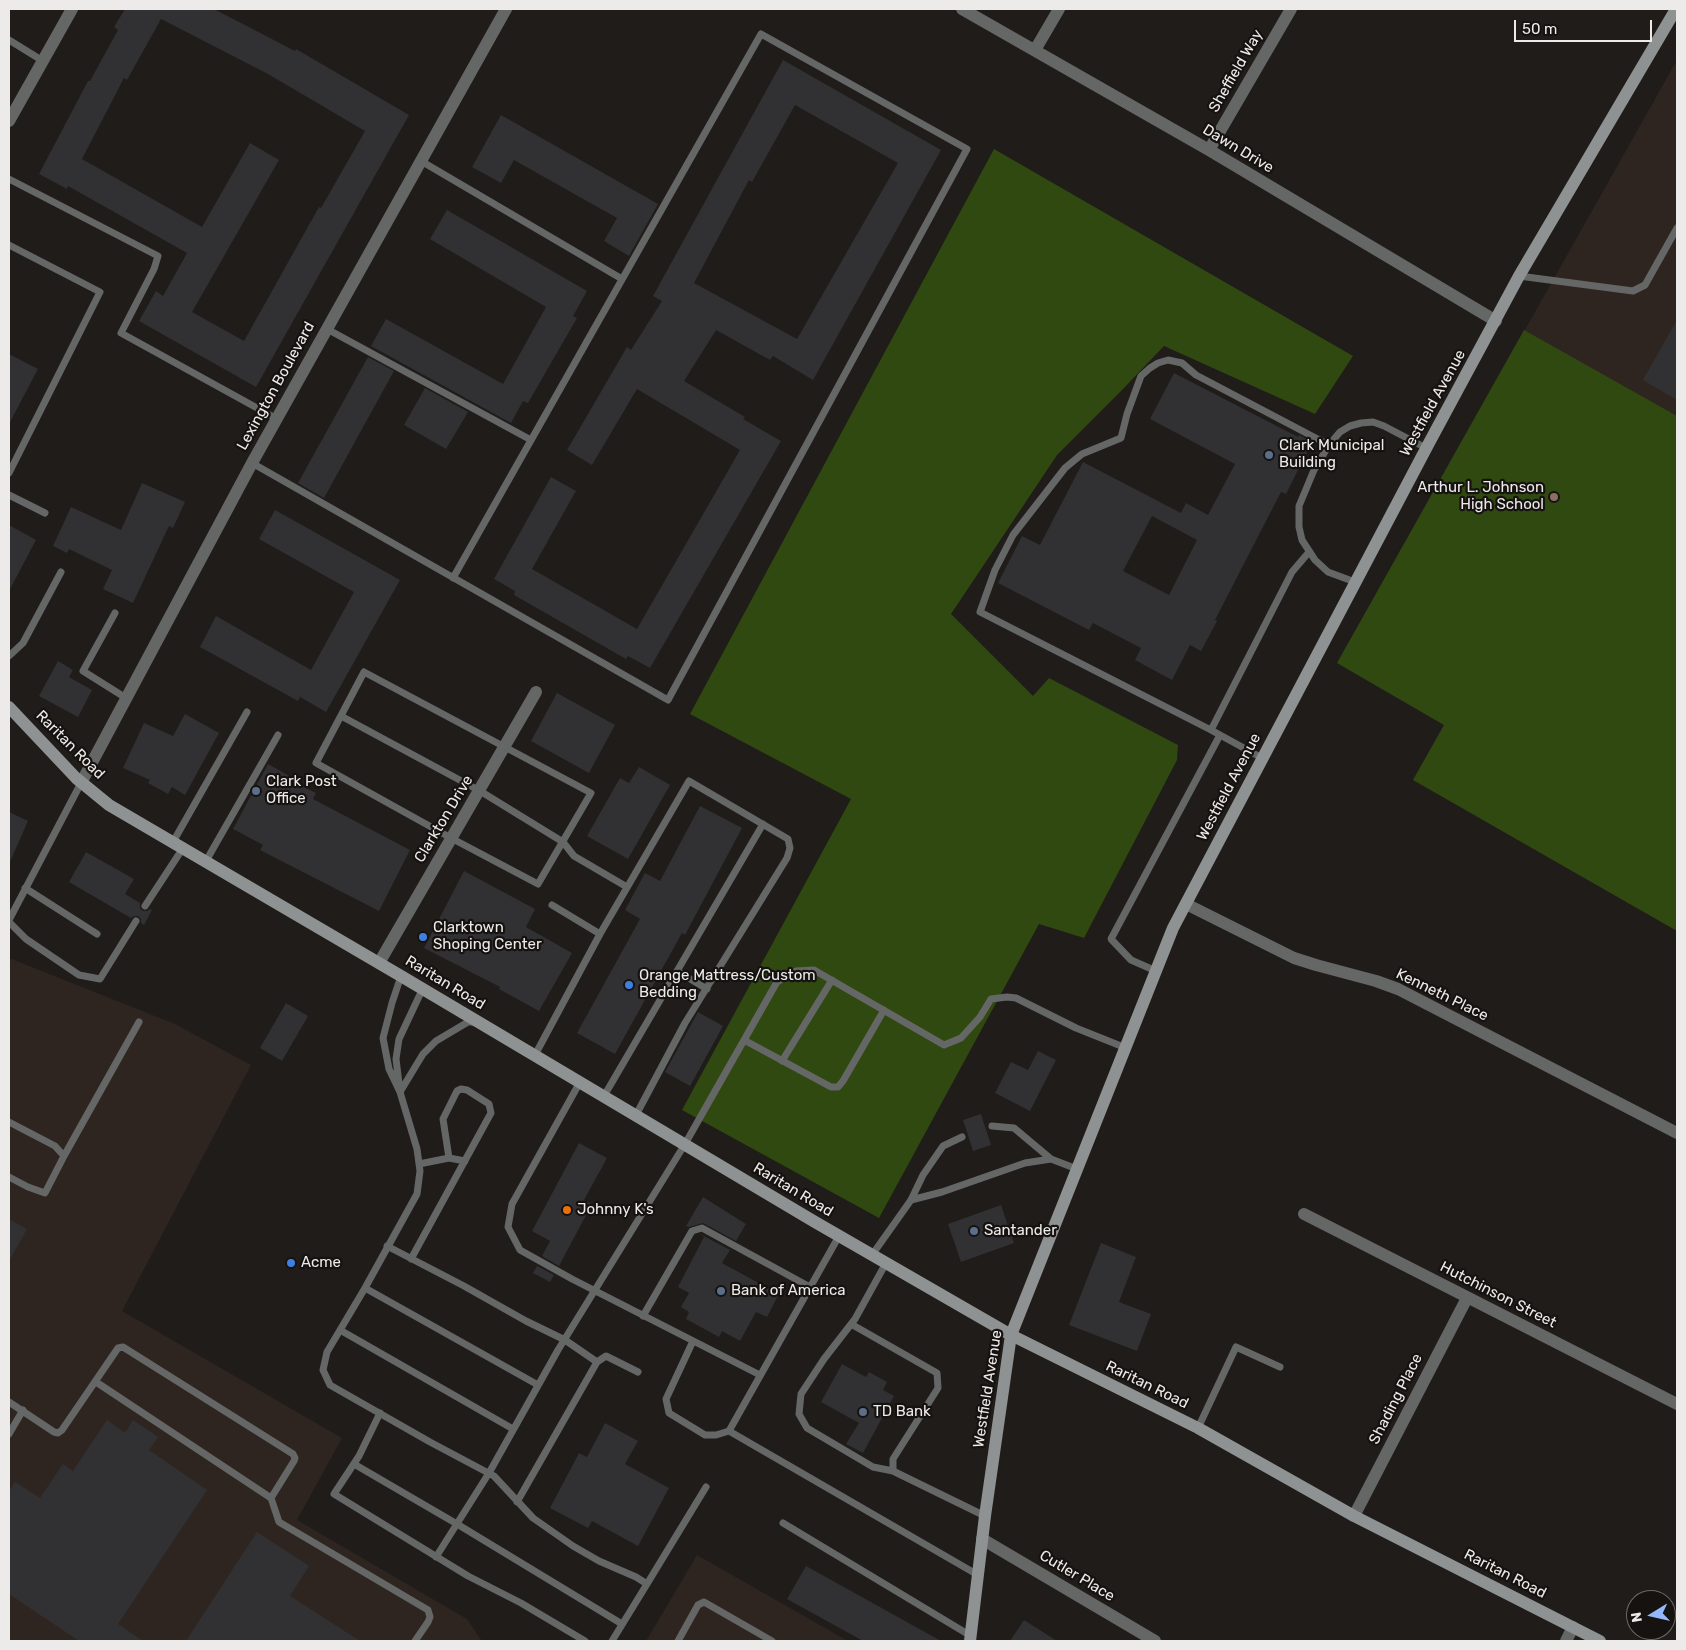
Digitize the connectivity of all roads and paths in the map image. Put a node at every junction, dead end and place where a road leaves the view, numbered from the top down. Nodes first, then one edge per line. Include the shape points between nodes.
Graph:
1 (72, 9) edge
2 (506, 9) edge
3 (962, 9) edge
4 (1059, 9) edge
5 (1291, 9) edge
6 (1676, 9) edge
7 (9, 40) edge
8 (1035, 50) junction
9 (43, 60) junction
10 (9, 121) edge
11 (1209, 150) junction
12 (421, 161) junction
13 (9, 179) edge
14 (1677, 228) edge
15 (9, 245) edge
16 (1519, 276) junction
17 (622, 279) junction
18 (1496, 321) junction
19 (327, 329) junction
20 (277, 419) junction
21 (531, 440) junction
22 (1329, 445) junction
23 (1426, 448) junction
24 (252, 463) junction
25 (9, 473) edge
26 (9, 495) edge
27 (45, 513) dead end
28 (1308, 552) junction
29 (61, 572) dead end
30 (453, 578) junction
31 (1355, 582) junction
32 (115, 613) dead end
33 (9, 656) edge
34 (536, 692) dead end
35 (126, 698) junction
36 (9, 708) edge
37 (247, 712) dead end
38 (341, 716) junction
39 (1211, 730) junction
40 (278, 735) dead end
41 (1220, 735) junction
42 (505, 746) junction
43 (1262, 758) junction
44 (82, 782) junction
45 (480, 791) junction
46 (763, 824) junction
47 (451, 838) junction
48 (563, 842) junction
49 (178, 845) junction
50 (206, 861) junction
51 (627, 887) junction
52 (26, 888) junction
53 (1186, 904) junction
54 (552, 905) dead end
55 (144, 906) dead end
56 (9, 921) edge
57 (136, 921) dead end
58 (97, 934) dead end
59 (600, 934) junction
60 (379, 962) junction
61 (677, 971) junction
62 (1156, 971) junction
63 (401, 976) junction
64 (832, 980) junction
65 (423, 988) junction
66 (707, 989) junction
67 (884, 1010) junction
68 (139, 1022) dead end
69 (479, 1022) junction
70 (744, 1040) junction
71 (1126, 1048) junction
72 (535, 1055) junction
73 (782, 1061) junction
74 (580, 1082) junction
75 (400, 1092) junction
76 (604, 1096) junction
77 (636, 1115) junction
78 (9, 1122) edge
79 (992, 1126) dead end
80 (1677, 1133) edge
81 (962, 1138) dead end
82 (685, 1144) junction
83 (64, 1156) junction
84 (449, 1158) junction
85 (1052, 1159) junction
86 (465, 1161) junction
87 (419, 1164) junction
88 (1077, 1168) junction
89 (9, 1177) edge
90 (911, 1200) junction
91 (1304, 1214) dead end
92 (838, 1236) junction
93 (387, 1246) junction
94 (872, 1255) junction
95 (411, 1259) junction
96 (886, 1263) junction
97 (810, 1287) junction
98 (365, 1288) junction
99 (595, 1292) junction
100 (1467, 1298) junction
101 (643, 1316) junction
102 (851, 1324) junction
103 (340, 1330) junction
104 (1011, 1335) junction
105 (565, 1340) junction
106 (693, 1341) junction
107 (597, 1362) junction
108 (1280, 1367) dead end
109 (638, 1372) dead end
110 (760, 1375) junction
111 (96, 1382) junction
112 (538, 1385) junction
113 (9, 1402) edge
114 (1677, 1404) edge
115 (23, 1410) junction
116 (380, 1413) junction
117 (1198, 1428) junction
118 (513, 1429) junction
119 (730, 1431) junction
120 (9, 1434) edge
121 (354, 1464) junction
122 (892, 1472) junction
123 (489, 1473) junction
124 (706, 1487) dead end
125 (271, 1498) junction
126 (517, 1502) junction
127 (985, 1516) junction
128 (1354, 1516) junction
129 (783, 1523) dead end
130 (457, 1524) junction
131 (982, 1540) junction
132 (436, 1557) junction
133 (978, 1575) junction
134 (647, 1584) junction
135 (622, 1624) junction
136 (1573, 1628) junction
137 (970, 1638) edge
138 (415, 1641) edge
139 (585, 1641) edge
140 (612, 1641) edge
141 (678, 1641) edge
142 (772, 1641) edge
143 (1154, 1641) edge
144 (1566, 1641) edge
145 (1600, 1641) edge

1 - 9 street
2 - 12 street, Lexington Boulevard
3 - 8 street, Dawn Drive
4 - 8 street
5 - 11 street, Sheffield Way
6 - 16 main road, Westfield Avenue
7 - 9 lane
8 - 11 street, Dawn Drive
9 - 10 street
11 - 18 street, Dawn Drive
12 - 17 lane
12 - 19 street, Lexington Boulevard
13 - 20 lane via 158,256 121,334
14 - 16 lane via 1645,285 1632,291
15 - 25 lane via 100,292
16 - 18 main road, Westfield Avenue
17 - 21 lane
17 - 30 lane via 761,34 967,149 668,700
18 - 23 main road, Westfield Avenue
19 - 20 street, Lexington Boulevard
19 - 21 lane
20 - 24 street, Lexington Boulevard
21 - 30 lane
22 - 23 lane via 1350,426 1372,422
22 - 28 lane via 1299,506 1299,528
22 - 39 lane via 1196,375 1182,362 1168,360 1158,363 1141,376 1121,438 1082,454 1065,468 1013,535 995,570 980,612
23 - 31 main road, Westfield Avenue
24 - 30 lane
24 - 35 street, Lexington Boulevard
26 - 27 lane
28 - 31 lane via 1328,572
28 - 39 lane via 1292,572
29 - 33 lane via 23,643
31 - 43 main road, Westfield Avenue
32 - 35 lane via 84,671
34 - 42 street, Clarkton Drive
35 - 44 street, Lexington Boulevard
36 - 44 main road, Raritan Road
37 - 49 lane
38 - 42 lane via 364,672
38 - 45 lane
38 - 47 lane via 316,763
39 - 41 lane
40 - 50 lane
41 - 43 lane
41 - 62 lane via 1112,939 1131,960
42 - 45 street, Clarkton Drive
42 - 48 lane via 591,793
43 - 53 main road, Westfield Avenue
44 - 49 main road, Raritan Road via 109,805
44 - 52 lane
45 - 47 street, Clarkton Drive
45 - 48 lane
46 - 51 lane via 689,781
46 - 61 lane
46 - 66 lane via 788,838 787,858
47 - 48 lane via 538,884
47 - 60 street, Clarkton Drive
48 - 51 lane via 574,856
49 - 50 main road, Raritan Road
49 - 55 lane
50 - 60 main road, Raritan Road
51 - 59 lane
52 - 56 lane
52 - 58 lane
53 - 62 main road, Westfield Avenue
53 - 80 street, Kenneth Place via 1294,958 1398,989
54 - 59 lane
56 - 57 lane via 26,939 79,975 100,978
59 - 72 lane
60 - 63 main road, Raritan Road
61 - 66 lane
61 - 76 lane
62 - 71 main road, Westfield Avenue
63 - 65 main road, Raritan Road
63 - 75 lane via 383,1038 389,1069
64 - 67 lane
64 - 70 lane via 814,970 796,971 777,982
64 - 73 lane
65 - 69 main road, Raritan Road
65 - 75 lane via 399,1040 396,1059
66 - 77 lane
67 - 71 lane via 944,1045 961,1038 991,999 1016,998
67 - 73 lane via 838,1087 831,1087
68 - 83 lane
69 - 72 main road, Raritan Road
69 - 75 lane via 468,1022 436,1041 411,1072
70 - 73 lane
70 - 82 lane
71 - 88 main road, Westfield Avenue
72 - 74 main road, Raritan Road
74 - 76 main road, Raritan Road
74 - 99 lane via 512,1204 508,1227 520,1250
75 - 87 lane
76 - 77 main road, Raritan Road
77 - 82 main road, Raritan Road
78 - 83 lane via 55,1146
79 - 85 lane via 1014,1128
81 - 90 lane via 943,1146
82 - 92 main road, Raritan Road
82 - 99 lane
83 - 89 lane via 45,1193
84 - 86 lane
84 - 86 lane via 443,1119 457,1091 467,1090 489,1104 491,1112
84 - 87 lane
85 - 88 lane
85 - 90 lane via 1025,1164
86 - 95 lane
87 - 93 lane via 417,1194
88 - 104 main road, Westfield Avenue
90 - 94 lane
91 - 100 street, Hutchinson Street
92 - 94 main road, Raritan Road
92 - 97 lane
93 - 95 lane
93 - 98 lane
94 - 96 main road, Raritan Road
95 - 105 lane
96 - 102 lane
96 - 104 main road, Raritan Road
97 - 101 lane via 702,1228 692,1231
97 - 110 lane
98 - 103 lane
98 - 112 lane
99 - 101 lane
99 - 105 lane
100 - 114 street, Hutchinson Street
100 - 128 street, Shading Place
101 - 106 lane
102 - 122 lane via 937,1373 938,1388 893,1459
102 - 122 lane via 801,1394 799,1414 807,1428 873,1467
103 - 116 lane via 323,1362 330,1385
103 - 118 lane
104 - 117 main road, Raritan Road
104 - 127 main road, Westfield Avenue
105 - 107 lane
105 - 112 lane
106 - 110 lane
106 - 119 lane via 666,1400 669,1413 705,1435
107 - 109 lane via 606,1356
107 - 126 lane
108 - 117 lane via 1236,1347
110 - 119 lane
111 - 115 lane via 58,1433
111 - 125 lane
111 - 125 lane via 118,1348 123,1347 293,1454 294,1461
112 - 118 lane
113 - 115 lane
115 - 120 lane
116 - 121 lane
116 - 123 lane
117 - 128 main road, Raritan Road
118 - 123 lane
119 - 133 lane
121 - 130 lane
121 - 132 lane via 334,1494
122 - 127 lane
123 - 126 lane
123 - 130 lane
124 - 134 lane
125 - 138 lane via 278,1522 428,1610 428,1622
126 - 134 lane via 533,1518 573,1546
127 - 131 main road, Westfield Avenue
128 - 136 main road, Raritan Road
129 - 137 lane
130 - 132 lane
130 - 135 lane
131 - 133 main road, Westfield Avenue
131 - 143 street, Cutler Place
132 - 139 lane
133 - 137 main road, Westfield Avenue
134 - 135 lane
135 - 140 lane
136 - 144 street
136 - 145 main road, Raritan Road
141 - 142 lane via 698,1605 704,1602

